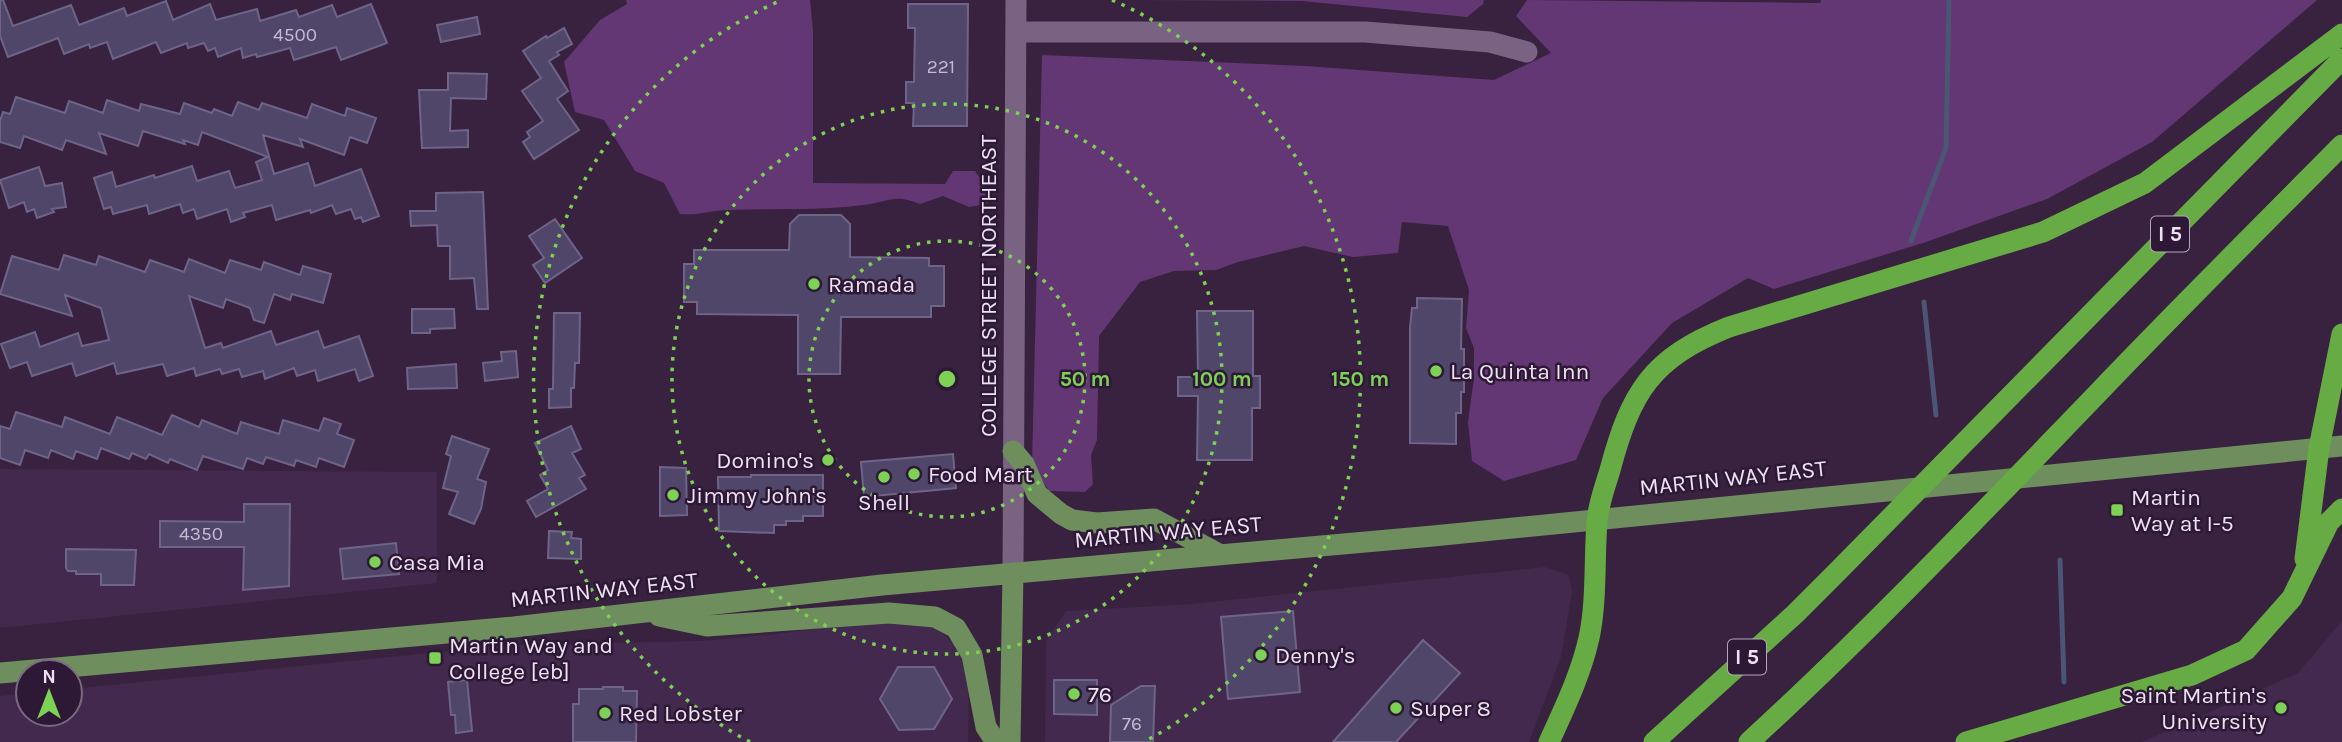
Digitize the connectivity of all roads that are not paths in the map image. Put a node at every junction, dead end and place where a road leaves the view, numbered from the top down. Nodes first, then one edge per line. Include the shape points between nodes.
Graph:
1 (1016, 0) edge
2 (1016, 32) junction
3 (2342, 34) edge
4 (1527, 52) dead end
5 (2342, 59) edge
6 (2342, 145) edge
7 (2340, 353) edge
8 (2342, 446) edge
9 (2319, 448) junction
10 (1013, 451) junction
11 (2342, 509) edge
12 (1597, 518) junction
13 (1217, 554) junction
14 (1013, 573) junction
15 (2303, 575) junction
16 (640, 612) junction
17 (0, 673) edge
18 (996, 742) edge
19 (1010, 742) edge
20 (1549, 742) edge
21 (1654, 742) edge
22 (1749, 742) edge
23 (1966, 742) edge

1 - 2 street, COLLEGE STREET NORTHEAST
2 - 4 street via 1365,32 1490,42
2 - 10 street, COLLEGE STREET NORTHEAST
3 - 12 highway via 2145,183 2043,232 1729,327 1679,351 1639,392 1613,458
5 - 21 highway, I 5 via 1795,614
6 - 22 highway, I 5 via 1922,575
7 - 9 highway
8 - 9 main road, MARTIN WAY EAST
9 - 12 main road, MARTIN WAY EAST
9 - 15 highway
10 - 13 main road via 1037,494 1072,520 1154,519
10 - 14 street, COLLEGE STREET NORTHEAST
11 - 15 highway via 2329,522
12 - 13 main road, MARTIN WAY EAST
12 - 20 highway via 1589,638
13 - 14 main road, MARTIN WAY EAST
14 - 16 main road, MARTIN WAY EAST
14 - 19 main road
15 - 23 highway via 2292,598 2246,650 2192,675
16 - 17 main road, MARTIN WAY EAST
16 - 18 main road via 707,626 889,613 935,617 956,628 972,655 986,727

